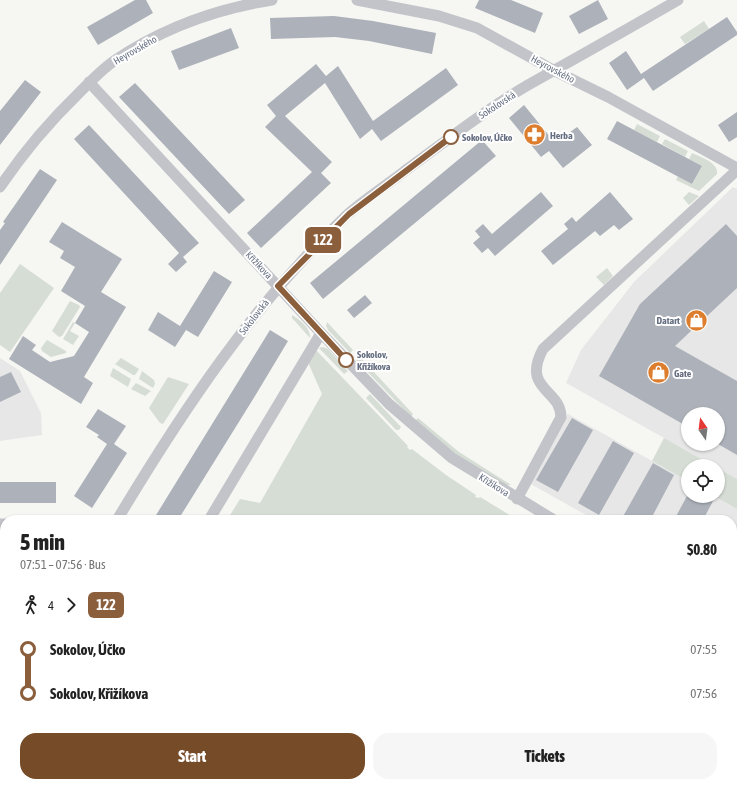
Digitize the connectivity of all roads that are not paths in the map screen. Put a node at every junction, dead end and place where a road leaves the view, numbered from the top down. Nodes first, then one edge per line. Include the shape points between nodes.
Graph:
1 (272, 0) edge
2 (357, 0) edge
3 (678, 0) edge
4 (555, 71) junction
5 (89, 82) junction
6 (737, 169) edge
7 (0, 187) edge
8 (278, 286) junction
9 (321, 333) junction
10 (517, 499) junction
11 (120, 515) edge
12 (212, 515) edge
13 (545, 515) edge

1 - 5 street, Heyrovského via 246,4 178,26 113,62
2 - 4 street, Heyrovského via 439,16 477,28
3 - 4 street, Sokolovská
4 - 6 street, Heyrovského via 608,97
4 - 8 street, Sokolovská via 463,128 349,214
5 - 7 street, Heyrovského via 48,123
5 - 8 street, Křižíkova
6 - 10 street via 543,349 537,361 536,375 543,389 558,405 561,417
8 - 9 street, Křižíkova
8 - 11 street, Sokolovská via 213,370
9 - 10 street, Křižíkova via 409,423 452,458
9 - 12 street
10 - 13 street, Křižíkova

